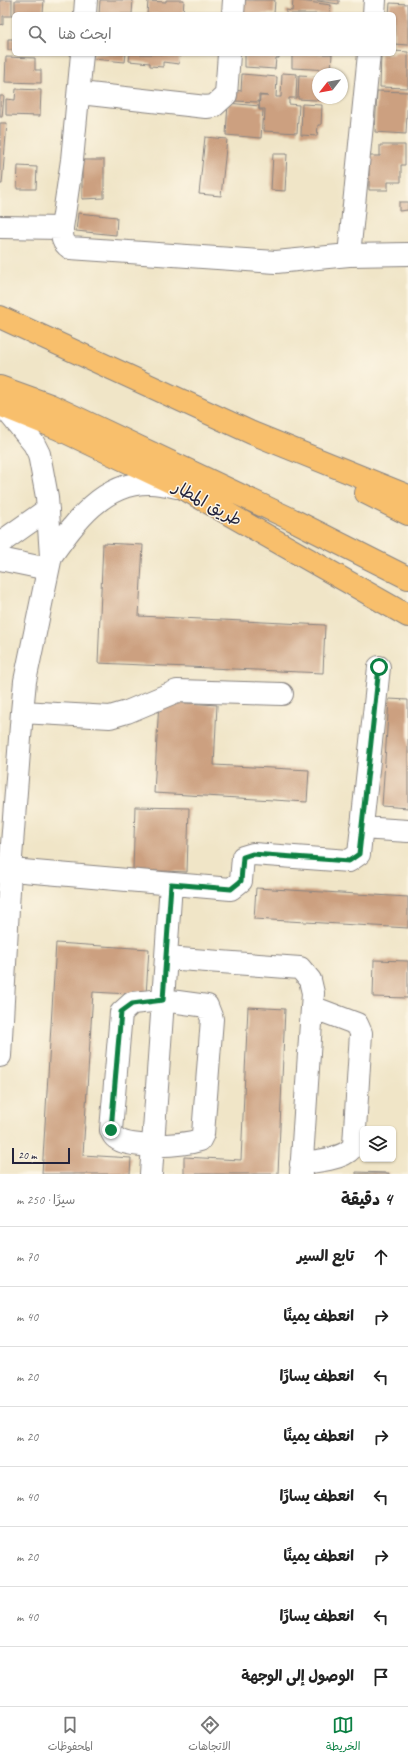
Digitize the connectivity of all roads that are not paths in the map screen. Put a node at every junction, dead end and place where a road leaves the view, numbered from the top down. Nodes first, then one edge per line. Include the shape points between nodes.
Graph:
1 (86, 0) edge
2 (234, 0) edge
3 (375, 0) edge
4 (85, 12) edge
5 (233, 12) edge
6 (374, 12) edge
7 (82, 56) edge
8 (230, 56) edge
9 (369, 56) edge
10 (80, 93) junction
11 (0, 227) edge
12 (62, 228) junction
13 (408, 254) edge
14 (349, 255) junction
15 (0, 317) edge
16 (2, 400) edge
17 (252, 433) junction
18 (181, 487) junction
19 (408, 496) edge
20 (48, 509) junction
21 (408, 514) edge
22 (0, 543) edge
23 (0, 559) edge
24 (50, 563) junction
25 (408, 578) edge
26 (408, 616) edge
27 (379, 667) dead end
28 (282, 694) dead end
29 (22, 712) junction
30 (362, 828) junction
31 (408, 831) edge
32 (5, 870) edge
33 (171, 884) junction
34 (166, 958) junction
35 (163, 1000) junction
36 (312, 1006) junction
37 (0, 1056) edge
38 (152, 1146) junction
39 (301, 1169) edge
40 (150, 1174) edge

1 - 4 street
2 - 5 street
3 - 6 street
7 - 10 street
8 - 10 street via 226,95 214,106
9 - 14 street
10 - 12 street
11 - 12 street
12 - 14 street via 62,238 70,248 276,262
13 - 14 street
15 - 17 highway
16 - 18 highway, طريق المطار
16 - 20 street via 39,454
16 - 25 highway via 50,405 293,520
17 - 19 highway
17 - 21 highway
18 - 24 street via 149,483 124,486 110,493 90,506 69,531
18 - 26 highway, طريق المطار
20 - 22 street
20 - 24 street
23 - 24 street
24 - 29 street via 25,681
27 - 30 street
28 - 29 street via 177,691 110,717
29 - 32 street
30 - 31 street
30 - 33 street via 359,854 349,861 252,854 243,857 241,881 231,889
32 - 33 street
32 - 37 street
33 - 34 street
34 - 35 street
34 - 36 street via 300,968 310,980
35 - 38 street
35 - 38 street via 132,1004 121,1012 111,1130 114,1137 119,1140
35 - 38 street via 206,1006 212,1019 203,1134 200,1140 193,1142
36 - 39 street
36 - 39 street via 358,1024 361,1033 354,1145 351,1151
38 - 40 street

